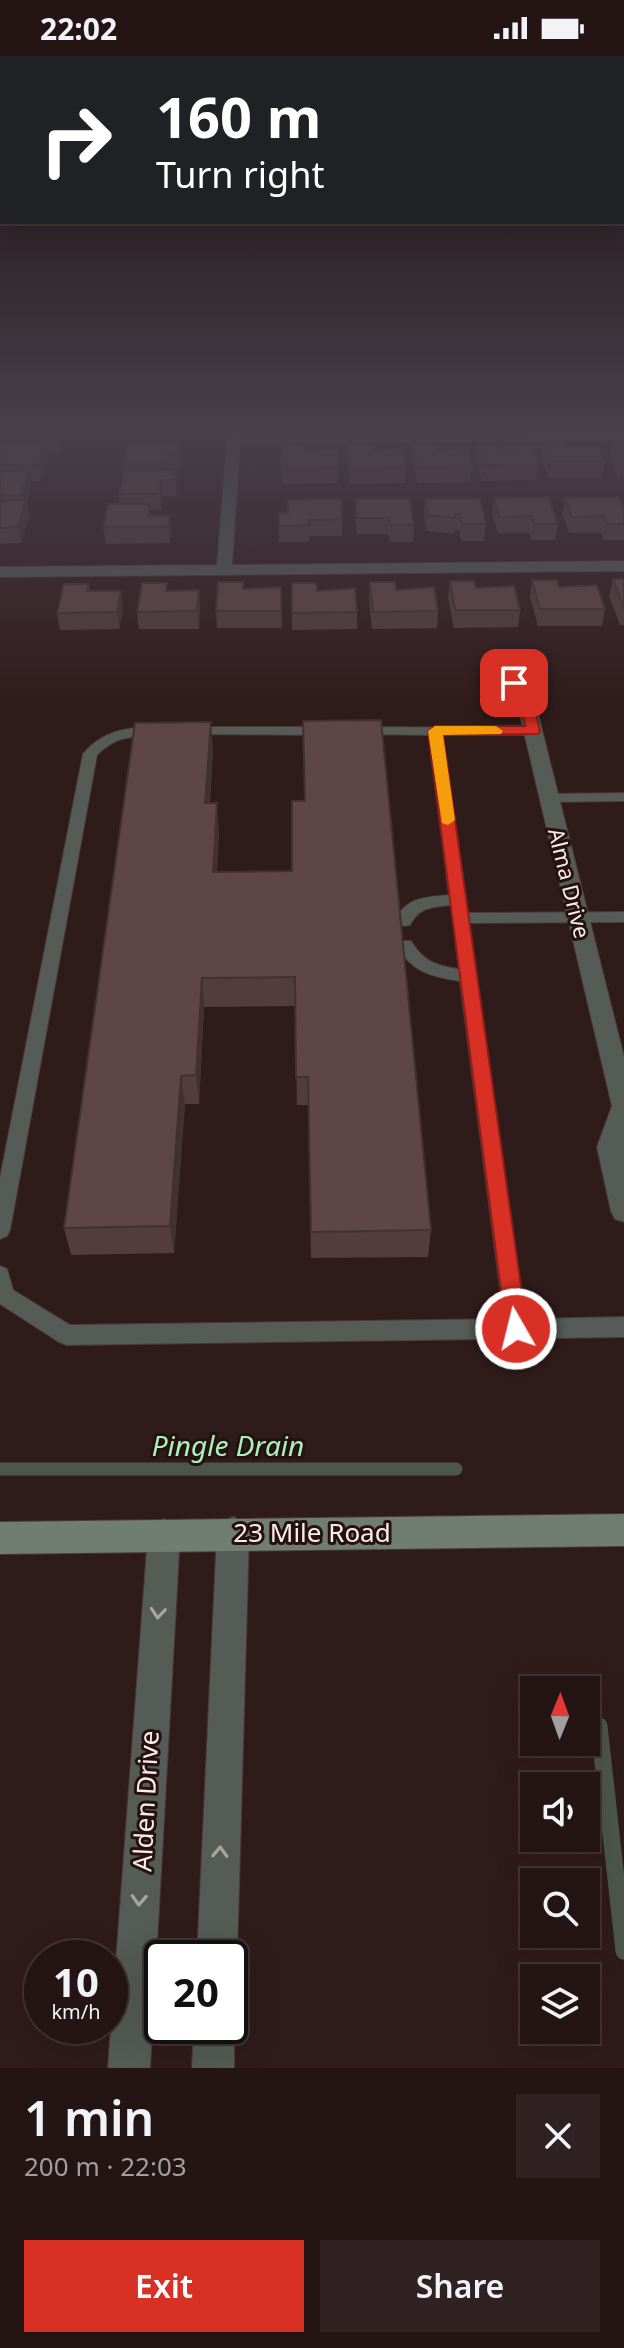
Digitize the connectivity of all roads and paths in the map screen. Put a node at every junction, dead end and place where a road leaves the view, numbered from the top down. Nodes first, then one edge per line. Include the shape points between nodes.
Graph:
1 (227, 524) edge
2 (624, 566) edge
3 (224, 570) junction
4 (0, 572) edge
5 (502, 668) dead end
6 (435, 731) junction
7 (533, 731) junction
8 (624, 797) edge
9 (549, 798) junction
10 (458, 899) junction
11 (624, 917) edge
12 (460, 918) junction
13 (579, 918) junction
14 (404, 921) edge
15 (405, 945) edge
16 (469, 976) junction
17 (624, 1106) edge
18 (624, 1211) edge
19 (0, 1230) edge
20 (0, 1275) edge
21 (624, 1327) edge
22 (516, 1329) junction
23 (624, 1530) edge
24 (233, 1533) junction
25 (164, 1535) junction
26 (0, 1538) edge
27 (218, 1940) edge
28 (214, 2044) edge
29 (129, 2068) edge
30 (213, 2068) edge

1 - 3 street
2 - 3 street
3 - 4 street
5 - 7 street, Alma Drive via 525,698
6 - 7 lane
6 - 10 lane
6 - 19 lane via 129,731 105,738 90,754
7 - 9 street, Alma Drive
8 - 9 lane
9 - 13 street, Alma Drive
10 - 12 lane
10 - 14 lane via 422,903 407,912
11 - 13 lane
12 - 13 lane
12 - 16 lane
13 - 17 street, Alma Drive
15 - 16 lane via 423,969
16 - 22 lane
17 - 18 street, Alma Drive via 610,1147
20 - 22 lane via 3,1295 67,1335
21 - 22 lane
23 - 24 main road, 23 Mile Road
24 - 25 main road, 23 Mile Road
27 -> 24 street
25 - 26 main road, 23 Mile Road
25 -> 29 street, Alden Drive
28 - 30 street

